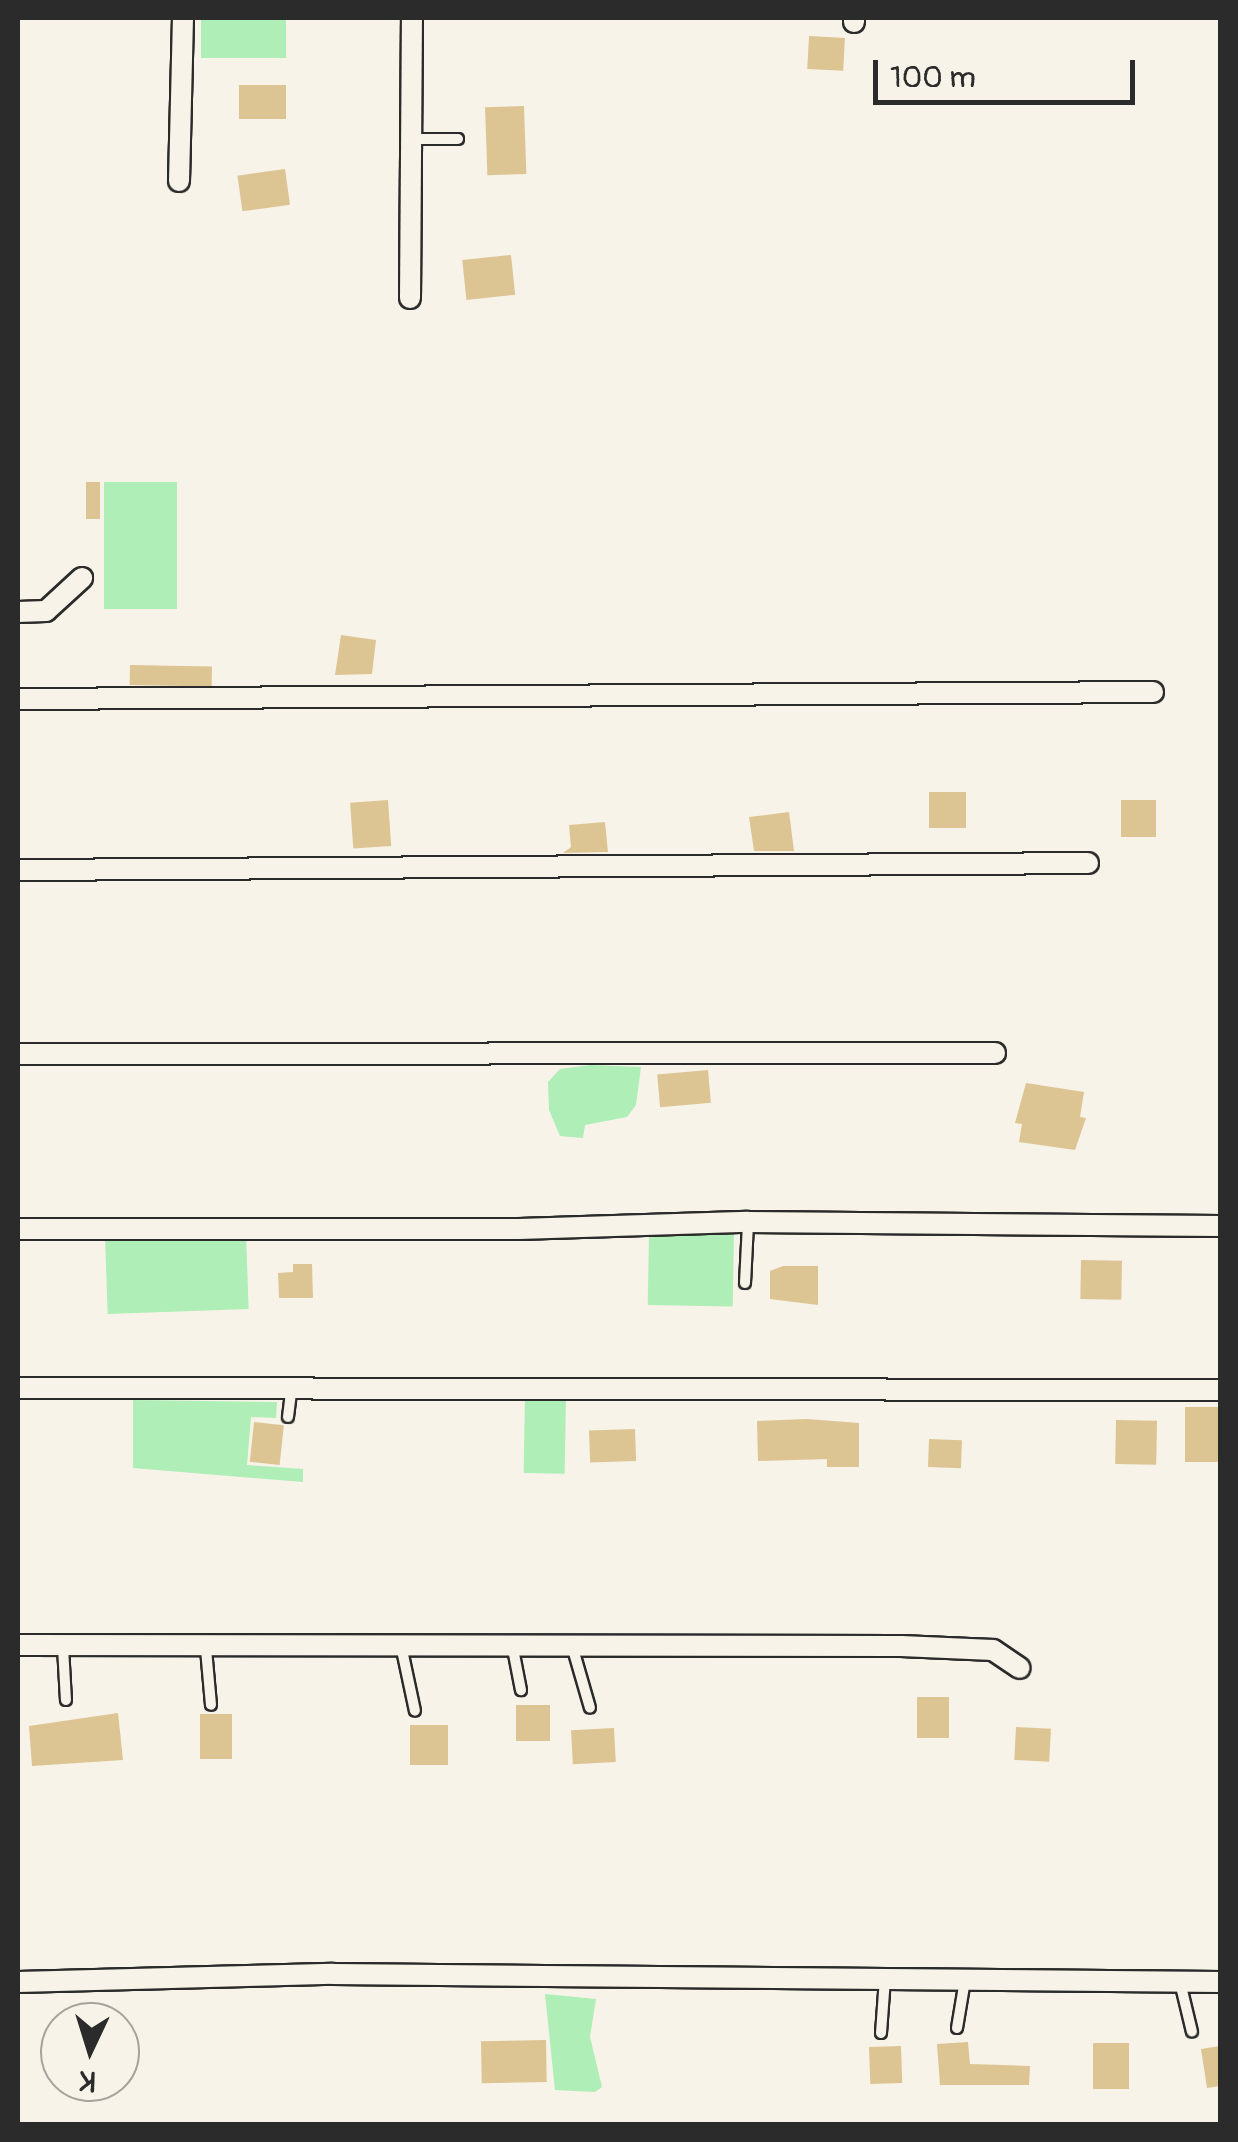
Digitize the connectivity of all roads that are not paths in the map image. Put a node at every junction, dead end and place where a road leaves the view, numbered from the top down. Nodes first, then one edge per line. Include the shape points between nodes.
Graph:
1 (182, 18) edge
2 (412, 18) edge
3 (458, 138) dead end
4 (414, 139) junction
5 (179, 180) dead end
6 (410, 298) dead end
7 (82, 578) dead end
8 (18, 612) edge
9 (1153, 692) dead end
10 (18, 700) edge
11 (1088, 863) dead end
12 (18, 870) edge
13 (18, 1054) edge
14 (995, 1054) dead end
15 (748, 1222) junction
16 (1220, 1226) edge
17 (18, 1228) edge
18 (746, 1283) dead end
19 (18, 1388) edge
20 (1220, 1390) edge
21 (291, 1393) junction
22 (288, 1417) dead end
23 (18, 1645) edge
24 (64, 1647) junction
25 (206, 1649) junction
26 (512, 1649) junction
27 (574, 1649) junction
28 (402, 1650) junction
29 (1020, 1668) dead end
30 (521, 1690) dead end
31 (66, 1700) dead end
32 (211, 1706) dead end
33 (590, 1708) dead end
34 (414, 1710) dead end
35 (885, 1978) junction
36 (965, 1979) junction
37 (18, 1982) edge
38 (1180, 1982) junction
39 (1220, 1982) edge
40 (957, 2028) dead end
41 (1192, 2032) dead end
42 (881, 2034) dead end

1 - 5 street
2 - 4 street
3 - 4 lane
4 - 6 street
7 - 8 street via 46,611
9 - 10 street
11 - 12 street
13 - 14 street
15 - 16 street
15 - 17 street via 519,1229
15 - 18 lane
19 - 21 street
20 - 21 street
21 - 22 lane
23 - 24 street
24 - 25 street
24 - 31 lane
25 - 28 street
25 - 32 lane
26 - 27 street
26 - 28 street
26 - 30 lane
27 - 29 street via 958,1648 993,1650
27 - 33 lane
28 - 34 lane
35 - 36 street
35 - 37 street via 333,1974
35 - 42 lane
36 - 38 street
36 - 40 lane
38 - 39 street
38 - 41 lane

